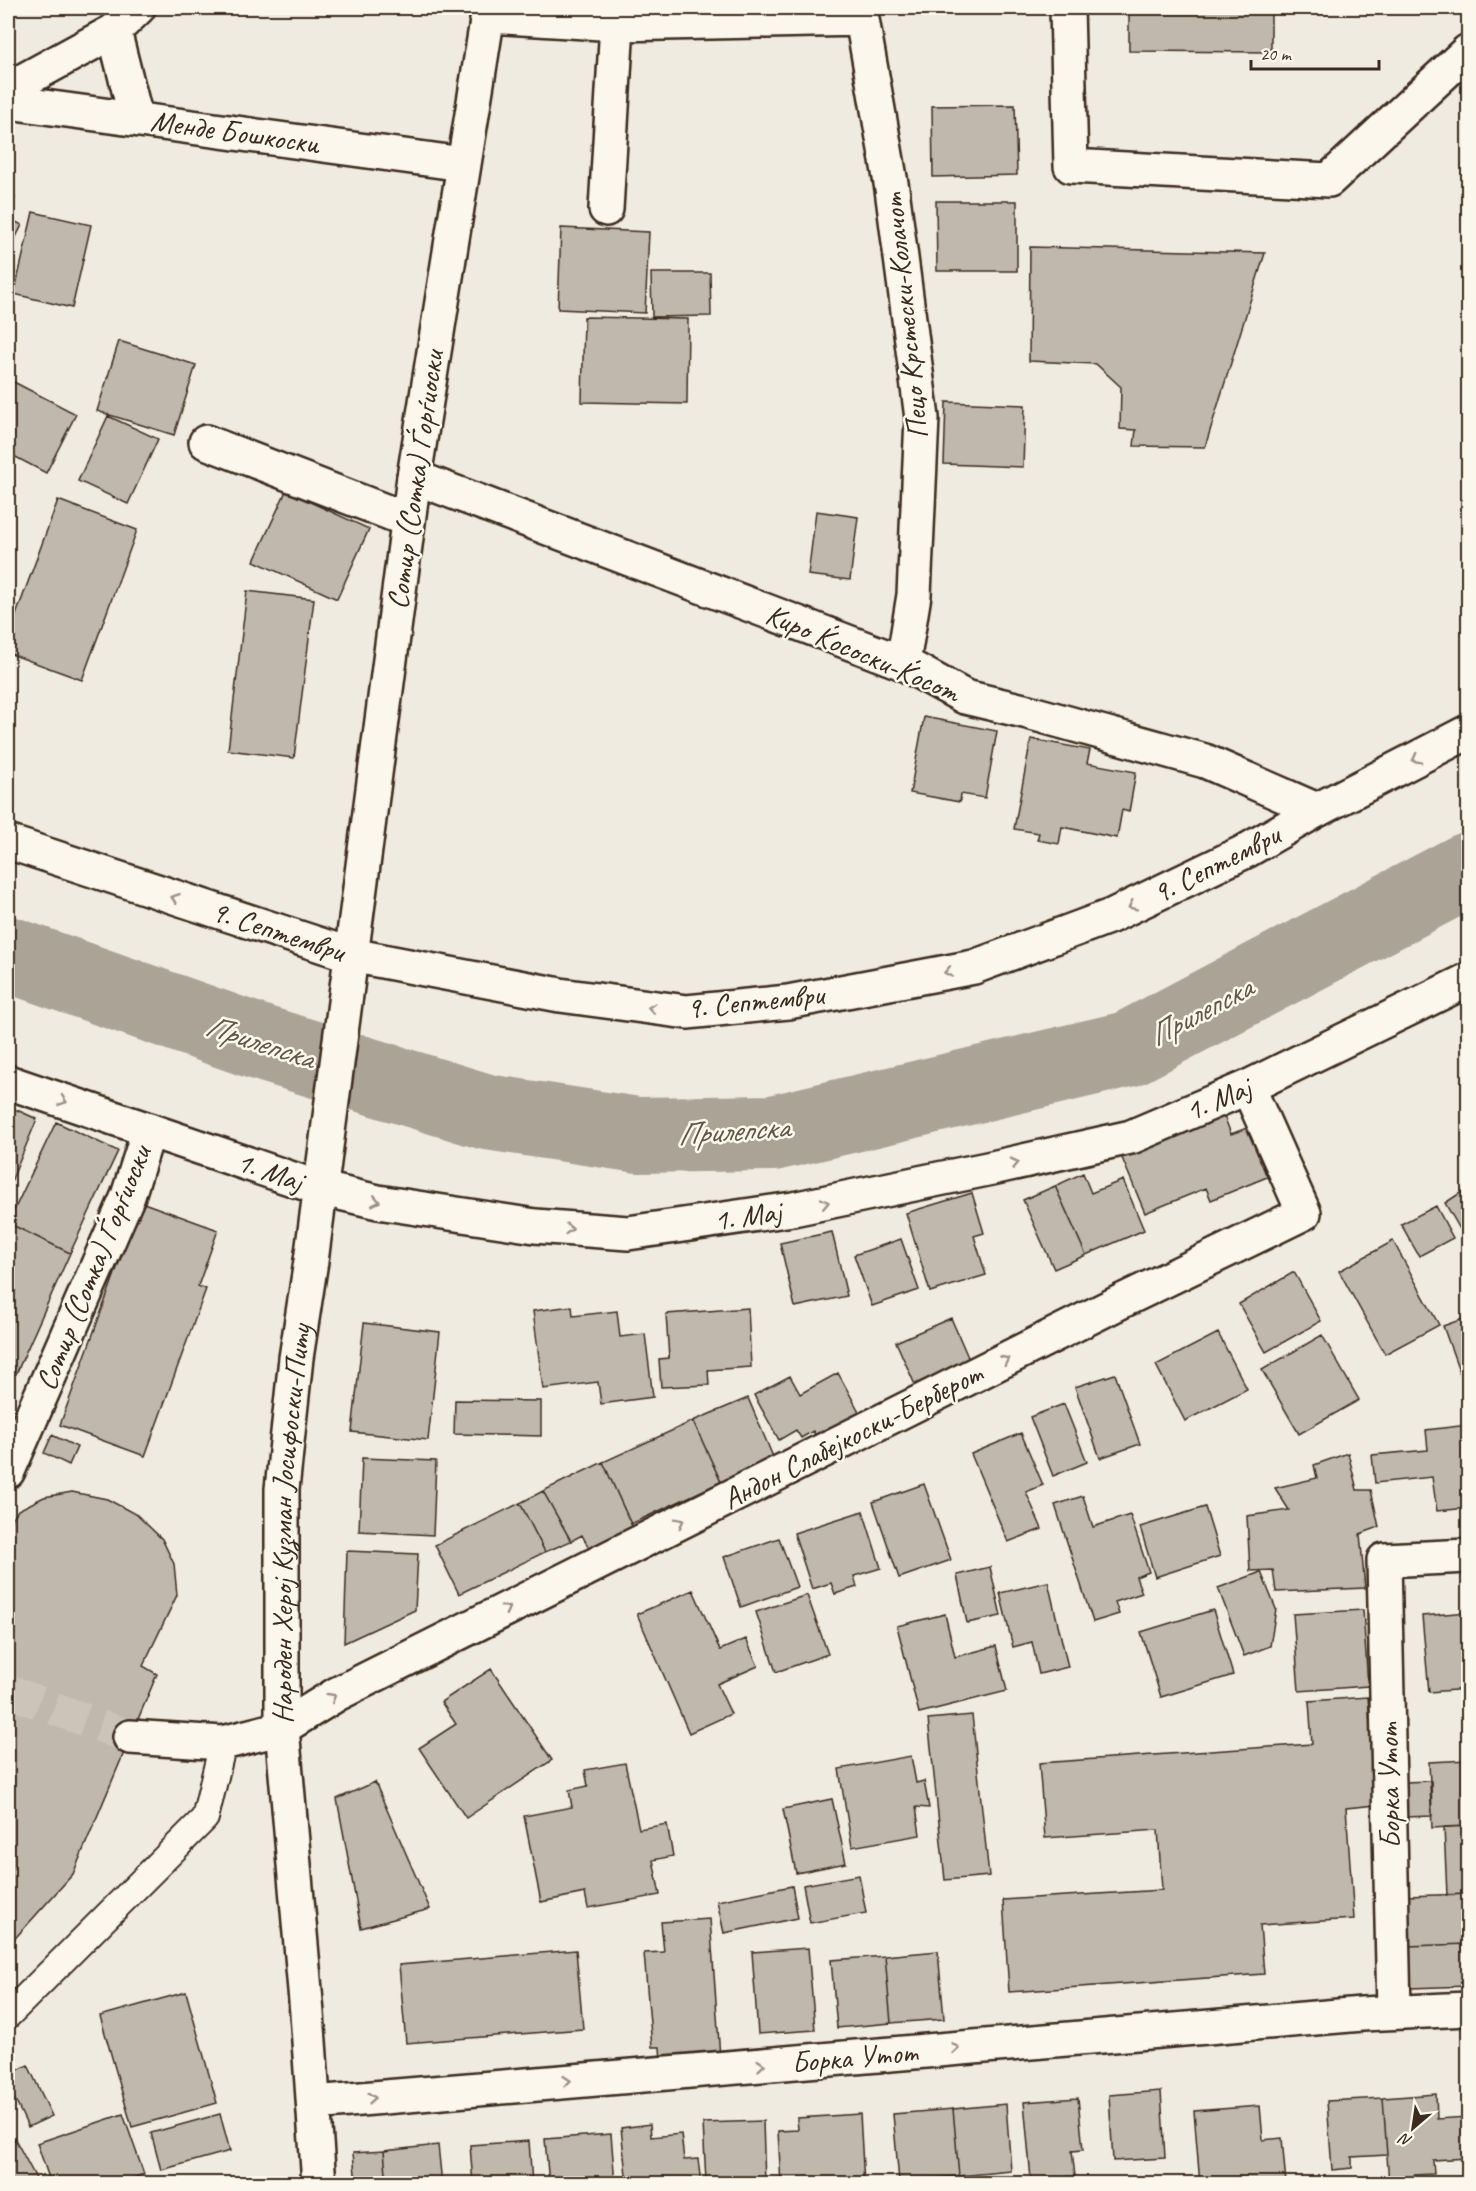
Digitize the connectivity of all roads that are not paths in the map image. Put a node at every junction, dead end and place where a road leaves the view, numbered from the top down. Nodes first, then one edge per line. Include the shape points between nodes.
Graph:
1 (138, 8) edge
2 (1067, 8) edge
3 (489, 12) edge
4 (860, 13) edge
5 (617, 24) junction
6 (114, 31) junction
7 (1468, 51) edge
8 (8, 89) edge
9 (8, 102) edge
10 (136, 118) junction
11 (463, 164) junction
12 (606, 209) dead end
13 (206, 442) dead end
14 (414, 477) junction
15 (408, 520) junction
16 (903, 663) junction
17 (1468, 732) edge
18 (1317, 810) junction
19 (8, 842) edge
20 (351, 955) junction
21 (1468, 980) edge
22 (8, 1082) edge
23 (1248, 1087) junction
24 (149, 1130) junction
25 (319, 1188) junction
26 (19, 1413) edge
27 (8, 1471) edge
28 (1468, 1556) edge
29 (282, 1728) junction
30 (130, 1737) tunnel mouth
31 (223, 1743) junction
32 (1468, 2009) edge
33 (1394, 2011) junction
34 (8, 2015) edge
35 (314, 2103) junction
36 (319, 2184) edge

1 - 6 street
2 - 7 street via 1071,166 1329,180
3 - 5 street
3 - 11 street, Сотир (Сотка) Ѓорѓиоски
4 - 5 street
4 - 16 street, Пецо Крстески-Колачот via 892,189 922,418 914,595
5 - 12 street
6 - 8 street
6 - 10 street
9 - 10 street, Менде Бошкоски
10 - 11 street, Менде Бошкоски
11 - 14 street, Сотир (Сотка) Ѓорѓиоски
13 - 15 street
14 - 15 street, Сотир (Сотка) Ѓорѓиоски
14 - 16 street, Киро Ќососки-Ќосот
15 - 20 street, Сотир (Сотка) Ѓорѓиоски
16 - 18 street, Киро Ќососки-Ќосот via 965,697 1205,761
17 -> 18 street, 9. Септември
18 -> 20 street, 9. Септември via 1246,851 1111,916 974,967 788,1002 687,1012 560,995
20 -> 19 street, 9. Септември
20 - 25 street, Сотир (Сотка) Ѓорѓиоски
21 - 23 street, 1. Мај
22 -> 24 street, 1. Мај
25 -> 23 street, 1. Мај via 378,1202 524,1225 628,1233 794,1209 1131,1137
29 -> 23 street, Андон Слабејкоски-Берберот via 348,1688 1304,1213
24 - 25 street, 1. Мај
24 - 26 street, Сотир (Сотка) Ѓорѓиоски via 128,1197
25 - 29 street, Народен Херој Кузман Јосифоски-Питу via 282,1489
26 - 27 street, Сотир (Сотка) Ѓорѓиоски
28 - 33 street, Борка Утот via 1384,1560
29 - 31 street
29 - 35 street, Народен Херој Кузман Јосифоски-Питу
30 - 31 street
31 - 34 street via 205,1818
32 - 33 street, Борка Утот
35 -> 33 street, Борка Утот
35 - 36 street, Народен Херој Кузман Јосифоски-Питу

